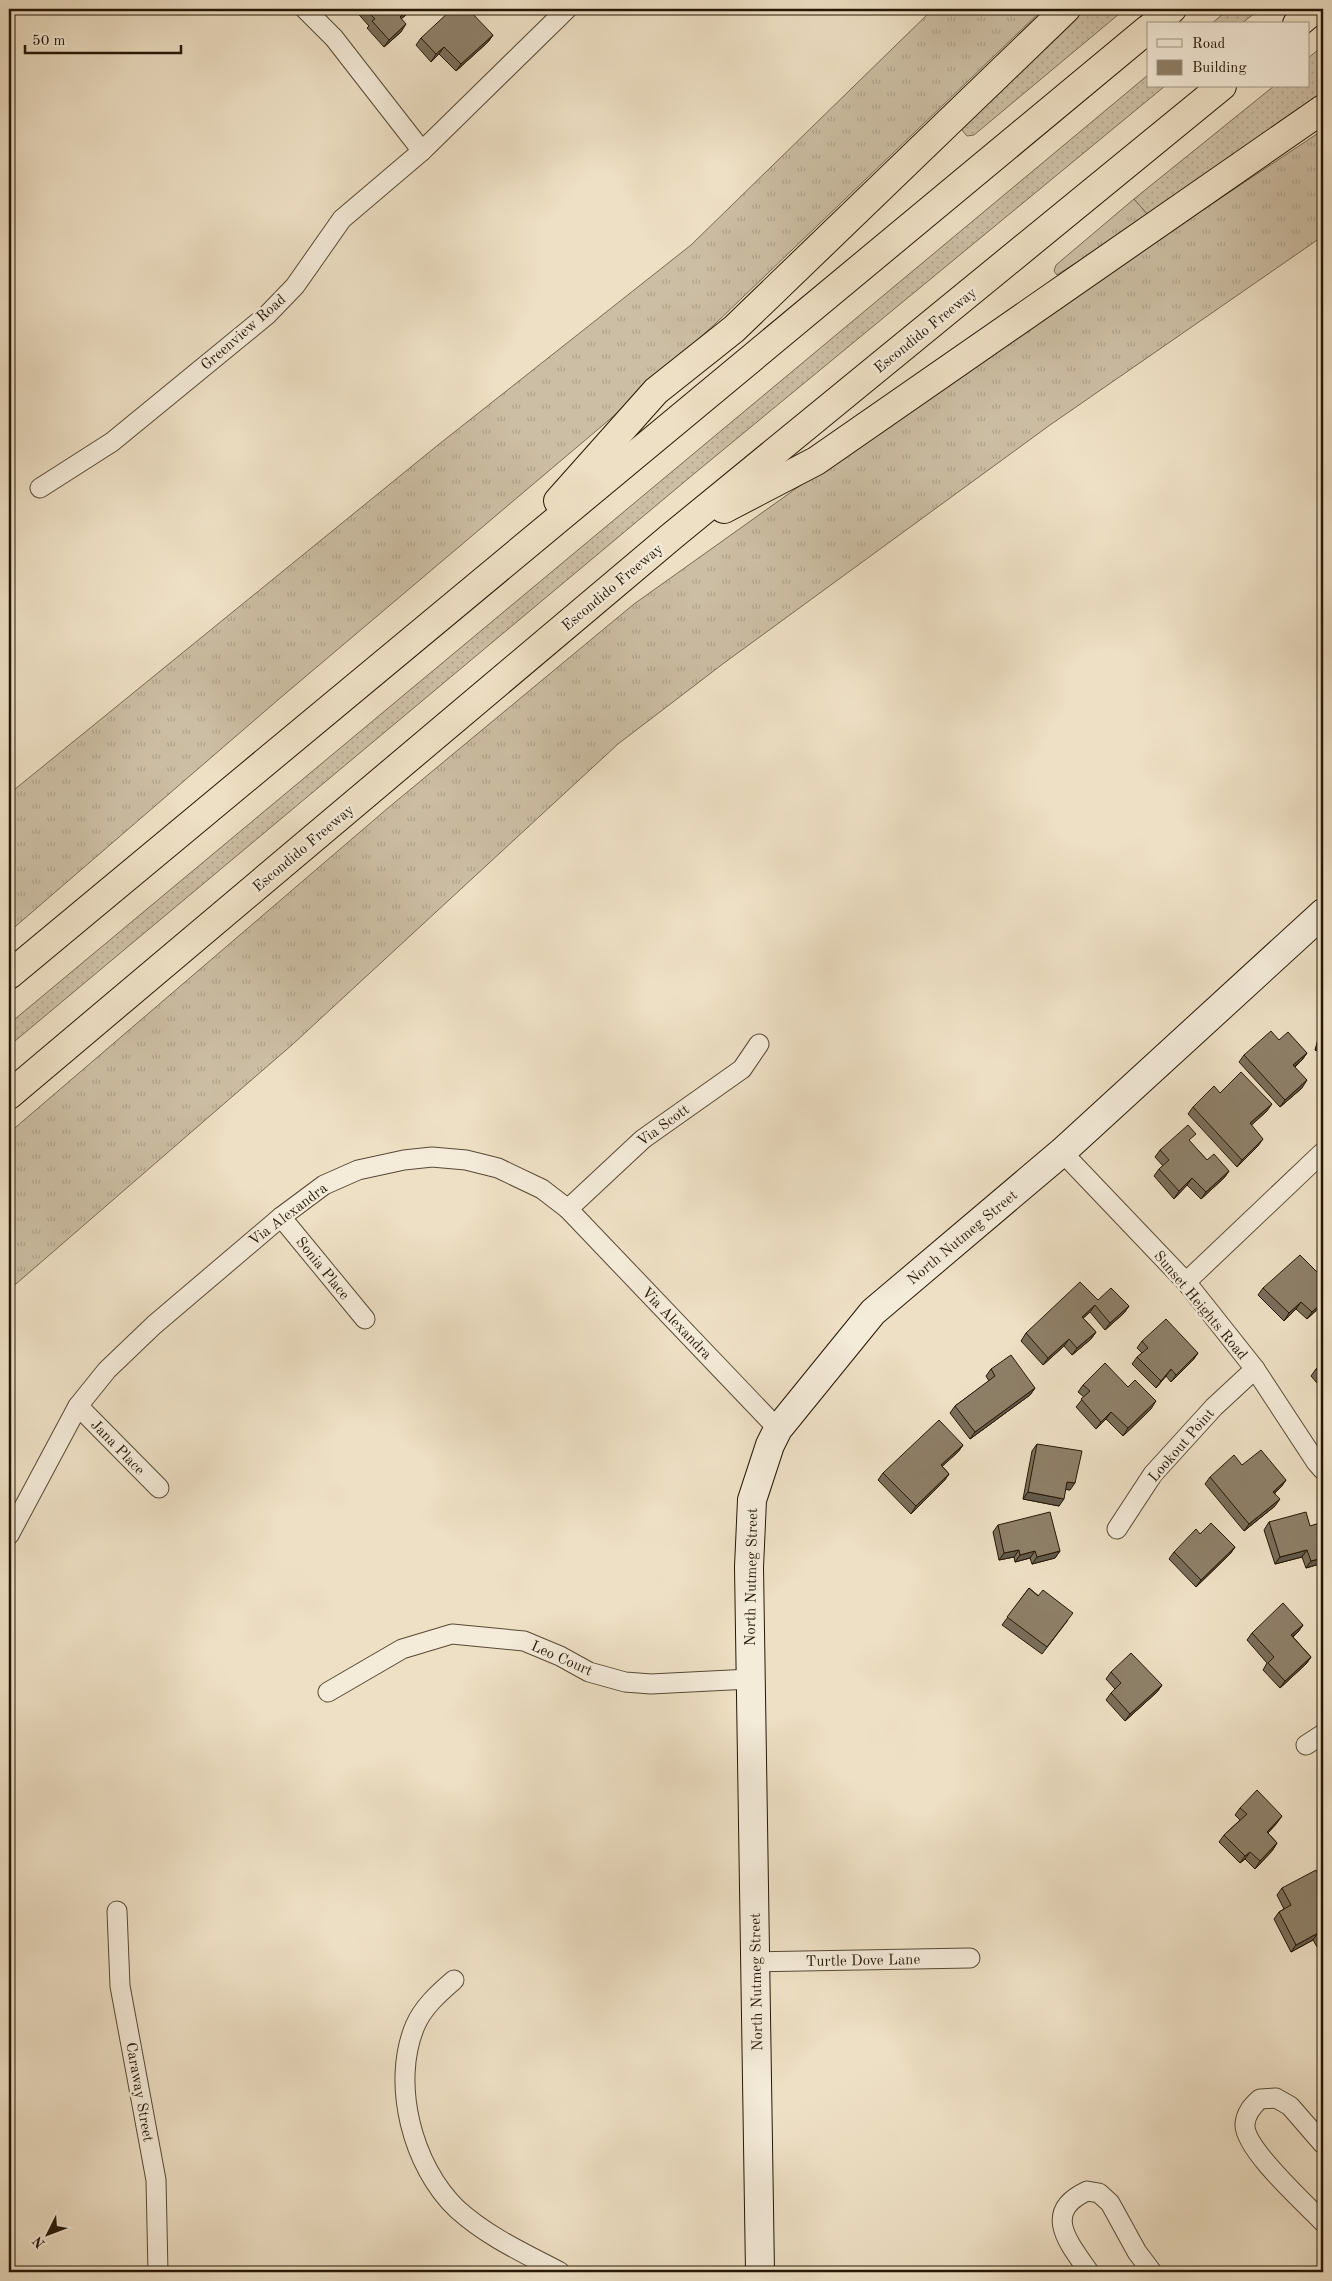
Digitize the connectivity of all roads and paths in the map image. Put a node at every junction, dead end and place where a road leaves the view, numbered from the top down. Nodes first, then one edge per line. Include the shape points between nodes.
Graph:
1 (305, 9) edge
2 (567, 9) edge
3 (1066, 9) edge
4 (1172, 9) edge
5 (1315, 9) edge
6 (1156, 22) edge
7 (1299, 22) edge
8 (1147, 30) edge
9 (1220, 88) edge
10 (1323, 110) edge
11 (422, 151) junction
12 (40, 488) dead end
13 (672, 536) junction
14 (494, 572) junction
15 (1323, 913) edge
16 (9, 975) edge
17 (758, 1044) dead end
18 (9, 1095) edge
19 (1062, 1152) junction
20 (1323, 1152) edge
21 (568, 1209) junction
22 (281, 1217) junction
23 (1186, 1282) junction
24 (364, 1319) dead end
25 (1255, 1369) junction
26 (78, 1406) junction
27 (778, 1429) junction
28 (1323, 1470) edge
29 (158, 1488) dead end
30 (1117, 1529) dead end
31 (9, 1535) edge
32 (750, 1679) junction
33 (328, 1692) dead end
34 (1323, 1734) edge
35 (1306, 1745) dead end
36 (117, 1911) dead end
37 (970, 1958) dead end
38 (755, 1962) junction
39 (454, 1980) dead end
40 (1323, 2144) edge
41 (1323, 2222) edge
42 (158, 2272) edge
43 (560, 2272) edge
44 (760, 2272) edge
45 (1089, 2272) edge
46 (1152, 2272) edge

1 - 11 street via 334,38
2 - 11 street, Greenview Road
3 - 14 highway via 734,329 656,391
4 - 6 highway
5 - 7 highway
8 - 14 highway
9 - 13 highway, Escondido Freeway
10 - 13 highway via 816,461
11 - 12 street, Greenview Road via 342,219 295,286 267,315 112,442
13 - 18 highway, Escondido Freeway
14 - 16 highway
15 - 19 street, North Nutmeg Street
17 - 21 street, Via Scott via 742,1069 643,1139
19 - 23 street, Sunset Heights Road
19 - 27 street, North Nutmeg Street via 873,1312
20 - 23 street
21 - 22 street, Via Alexandra via 542,1189 498,1168 466,1160 432,1157 358,1170 324,1185
21 - 27 street, Via Alexandra
22 - 24 street, Sonia Place
22 - 26 street, Via Alexandra via 154,1325 107,1370
23 - 25 street, Sunset Heights Road
25 - 28 street, Sunset Heights Road
25 - 30 street, Lookout Point via 1214,1407 1153,1474
26 - 29 street, Jana Place
26 - 31 street, Via Alexandra
27 - 32 street, North Nutmeg Street via 752,1500
32 - 33 street, Leo Court via 651,1684 625,1682 589,1672 524,1641 452,1634 402,1649
32 - 38 street, North Nutmeg Street
34 - 35 street
36 - 42 street, Caraway Street via 120,1986 156,2180
37 - 38 street, Turtle Dove Lane
38 - 44 street, North Nutmeg Street
39 - 43 street via 430,2002 415,2025 404,2060 405,2098 415,2140 433,2177 456,2207 491,2236
40 - 41 street via 1290,2106 1276,2098 1260,2099 1248,2110 1244,2126 1268,2167
45 - 46 street via 1070,2243 1062,2226 1061,2214 1066,2204 1087,2191 1099,2193 1110,2203

